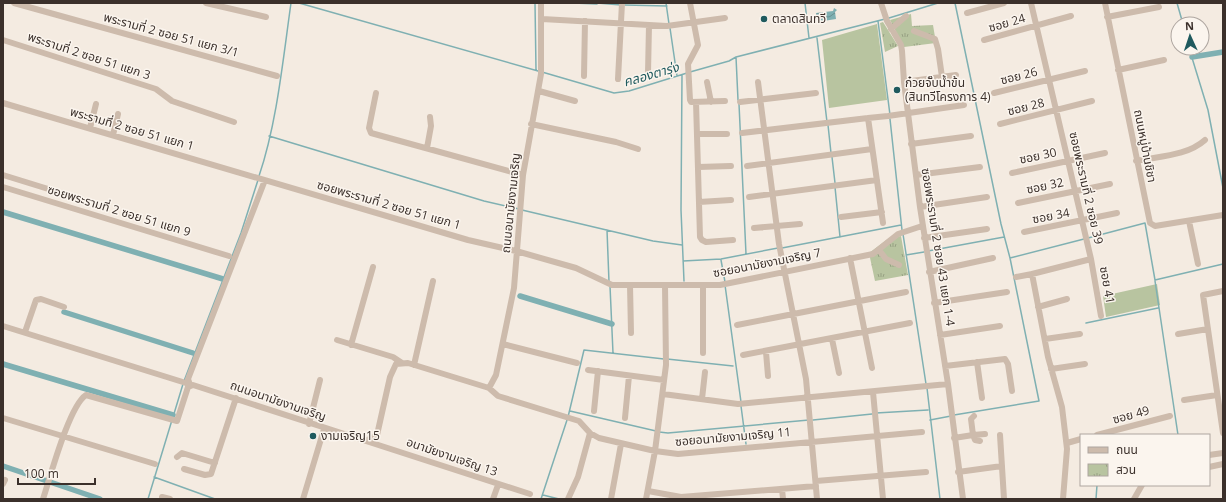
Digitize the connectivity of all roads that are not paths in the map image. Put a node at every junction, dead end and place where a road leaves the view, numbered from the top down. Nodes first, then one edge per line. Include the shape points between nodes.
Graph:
1 (14, 3) edge
2 (206, 3) edge
3 (690, 3) edge
4 (881, 3) edge
5 (1004, 3) edge
6 (1031, 3) edge
7 (1105, 3) edge
8 (541, 5) edge
9 (622, 5) edge
10 (1159, 7) dead end
11 (967, 13) dead end
12 (906, 16) dead end
13 (1071, 16) dead end
14 (266, 17) dead end
15 (1107, 17) junction
16 (725, 18) dead end
17 (542, 19) junction
18 (585, 21) junction
19 (694, 23) junction
20 (622, 24) junction
21 (649, 25) junction
22 (1036, 26) junction
23 (892, 29) junction
24 (914, 31) dead end
25 (3, 40) edge
26 (984, 40) dead end
27 (1164, 60) dead end
28 (1118, 70) junction
29 (1085, 71) dead end
30 (648, 73) dead end
31 (956, 75) dead end
32 (277, 76) dead end
33 (584, 76) dead end
34 (942, 77) junction
35 (618, 79) dead end
36 (1049, 80) junction
37 (707, 82) dead end
38 (758, 82) dead end
39 (904, 82) junction
40 (539, 91) junction
41 (376, 93) dead end
42 (816, 93) dead end
43 (994, 93) dead end
44 (760, 100) junction
45 (575, 101) dead end
46 (725, 101) dead end
47 (1092, 101) dead end
48 (696, 102) junction
49 (711, 102) junction
50 (740, 102) dead end
51 (3, 103) edge
52 (96, 104) dead end
53 (964, 105) dead end
54 (1057, 110) junction
55 (907, 113) junction
56 (118, 114) dead end
57 (430, 117) dead end
58 (868, 118) junction
59 (234, 122) dead end
60 (531, 124) junction
61 (1000, 124) dead end
62 (90, 128) junction
63 (764, 132) junction
64 (742, 133) dead end
65 (697, 134) junction
66 (727, 134) dead end
67 (113, 135) junction
68 (971, 136) dead end
69 (1205, 140) dead end
70 (911, 144) junction
71 (427, 148) junction
72 (638, 149) dead end
73 (872, 149) junction
74 (1105, 153) dead end
75 (1069, 161) junction
76 (1136, 161) junction
77 (768, 163) junction
78 (731, 166) dead end
79 (746, 166) dead end
80 (980, 166) dead end
81 (698, 167) junction
82 (1012, 173) dead end
83 (3, 175) edge
84 (523, 175) junction
85 (916, 175) junction
86 (256, 177) joint
87 (264, 180) junction
88 (877, 180) junction
89 (1110, 184) dead end
90 (3, 187) edge
91 (1076, 191) junction
92 (58, 192) dead end
93 (772, 195) junction
94 (749, 197) dead end
95 (987, 198) dead end
96 (731, 200) dead end
97 (699, 202) junction
98 (1018, 203) dead end
99 (920, 207) junction
100 (882, 212) junction
101 (1117, 214) dead end
102 (1221, 215) edge
103 (841, 217) dead end
104 (1082, 221) junction
105 (1189, 221) junction
106 (883, 223) dead end
107 (800, 224) dead end
108 (776, 226) junction
109 (922, 226) junction
110 (754, 228) dead end
111 (987, 229) dead end
112 (1024, 232) dead end
113 (924, 238) junction
114 (733, 240) dead end
115 (879, 250) junction
116 (516, 251) junction
117 (229, 256) dead end
118 (850, 258) junction
119 (994, 258) dead end
120 (1091, 258) junction
121 (1198, 264) dead end
122 (899, 265) dead end
123 (373, 267) dead end
124 (785, 271) junction
125 (930, 272) junction
126 (1032, 274) junction
127 (1016, 277) dead end
128 (433, 281) dead end
129 (630, 285) junction
130 (664, 285) junction
131 (703, 285) junction
132 (1223, 291) edge
133 (906, 292) dead end
134 (1007, 292) dead end
135 (1067, 299) dead end
136 (858, 301) junction
137 (934, 303) junction
138 (1038, 306) junction
139 (64, 307) dead end
140 (793, 314) junction
141 (1101, 316) dead end
142 (910, 323) dead end
143 (738, 325) dead end
144 (3, 326) edge
145 (1000, 326) dead end
146 (1208, 329) junction
147 (25, 332) junction
148 (865, 332) junction
149 (631, 333) dead end
150 (1080, 334) dead end
151 (1178, 334) dead end
152 (940, 335) junction
153 (832, 339) junction
154 (1045, 339) junction
155 (337, 340) dead end
156 (503, 344) junction
157 (351, 345) junction
158 (800, 345) junction
159 (703, 352) dead end
160 (766, 352) junction
161 (743, 355) dead end
162 (977, 362) junction
163 (402, 363) junction
164 (577, 363) dead end
165 (1085, 364) dead end
166 (414, 365) junction
167 (945, 366) junction
168 (872, 368) dead end
169 (1052, 369) junction
170 (588, 370) dead end
171 (598, 371) junction
172 (704, 372) dead end
173 (839, 373) dead end
174 (629, 376) junction
175 (768, 376) dead end
176 (320, 380) dead end
177 (664, 380) junction
178 (948, 384) junction
179 (190, 386) junction
180 (489, 388) junction
181 (1012, 391) dead end
182 (874, 392) junction
183 (663, 394) junction
184 (1217, 395) junction
185 (236, 398) junction
186 (809, 398) junction
187 (982, 398) dead end
188 (702, 399) junction
189 (1184, 400) dead end
190 (594, 411) dead end
191 (974, 416) dead end
192 (1170, 416) dead end
193 (3, 418) edge
194 (625, 418) dead end
195 (309, 424) junction
196 (324, 429) junction
197 (922, 432) dead end
198 (1120, 432) edge
199 (590, 433) junction
200 (1223, 433) edge
201 (985, 434) dead end
202 (1105, 434) edge
203 (973, 435) junction
204 (1000, 435) dead end
205 (877, 436) junction
206 (64, 437) junction
207 (954, 438) junction
208 (1080, 439) edge
209 (366, 441) junction
210 (812, 441) junction
211 (980, 442) dead end
212 (1067, 443) junction
213 (621, 444) junction
214 (655, 451) junction
215 (1223, 453) edge
216 (1210, 455) edge
217 (177, 457) dead end
218 (215, 463) junction
219 (155, 464) dead end
220 (1223, 464) edge
221 (1002, 466) junction
222 (1210, 466) edge
223 (184, 469) dead end
224 (926, 472) dead end
225 (958, 472) junction
226 (881, 476) junction
227 (816, 484) junction
228 (498, 485) junction
229 (1141, 486) edge
230 (782, 489) junction
231 (648, 491) junction
232 (530, 494) dead end
233 (162, 497) dead end
234 (570, 498) edge
235 (43, 499) edge
236 (170, 499) edge
237 (303, 499) edge
238 (493, 499) edge
239 (611, 499) edge
240 (646, 499) edge
241 (783, 499) edge
242 (817, 499) edge
243 (883, 499) edge
244 (963, 499) edge
245 (1004, 499) edge
246 (1063, 499) edge
247 (1134, 499) edge

1 - 32 street, พระรามที่ 2 ซอย 51 แยก 3/1
2 - 14 street
3 - 19 street
4 - 23 street, ซอยพระรามที่ 2 ซอย 43 แยก 1-4
5 - 11 street
6 - 22 street, ซอยพระรามที่ 2 ซอย 39
7 - 15 street, ถนนหมู่บ้านชิชา
8 - 17 street, ถนนอนามัยงามเจริญ
9 - 20 street
10 - 15 street
12 - 23 street
13 - 22 street, ซอย 24
15 - 28 street, ถนนหมู่บ้านชิชา
16 - 19 street
17 - 18 street
17 - 40 street, ถนนอนามัยงามเจริญ
18 - 20 street
18 - 33 street
19 - 21 street
19 - 48 street via 698,44 688,67 691,102
20 - 21 street
20 - 35 street
21 - 30 street
22 - 26 street, ซอย 24
22 - 36 street, ซอยพระรามที่ 2 ซอย 39
23 - 39 street, ซอยพระรามที่ 2 ซอย 43 แยก 1-4 via 901,46
24 - 34 street via 935,39
25 - 59 street, พระรามที่ 2 ซอย 51 แยก 3 via 156,89 172,101
27 - 28 street
28 - 76 street, ถนนหมู่บ้านชิชา
29 - 36 street, ซอย 26
31 - 34 street
34 - 39 street
36 - 43 street, ซอย 26
36 - 54 street, ซอยพระรามที่ 2 ซอย 39
37 - 49 street
38 - 44 street
39 - 55 street, ซอยพระรามที่ 2 ซอย 43 แยก 1-4
40 - 45 street
40 - 60 street, ถนนอนามัยงามเจริญ
41 - 71 street via 370,131
42 - 44 street
44 - 50 street
44 - 63 street
46 - 49 street
47 - 54 street, ซอย 28
48 - 49 street
48 - 65 street
51 - 62 street, พระรามที่ 2 ซอย 51 แยก 1
52 - 62 street
53 - 55 street
54 - 61 street, ซอย 28
54 - 75 street, ซอยพระรามที่ 2 ซอย 39
55 - 58 street
55 - 70 street, ซอยพระรามที่ 2 ซอย 43 แยก 1-4
56 - 67 street
57 - 71 street
58 - 63 street
58 - 73 street
60 - 72 street
60 - 84 street, ถนนอนามัยงามเจริญ
62 - 67 street, พระรามที่ 2 ซอย 51 แยก 1
63 - 64 street
63 - 77 street
65 - 66 street
65 - 81 street
67 - 86 street, พระรามที่ 2 ซอย 51 แยก 1
68 - 70 street
69 - 76 street via 1192,150
70 - 85 street, ซอยพระรามที่ 2 ซอย 43 แยก 1-4
71 - 84 street
73 - 77 street
73 - 88 street
74 - 75 street, ซอย 30
75 - 82 street, ซอย 30
75 - 91 street, ซอยพระรามที่ 2 ซอย 39
76 - 105 street, ถนนหมู่บ้านชิชา via 1151,225
77 - 79 street
77 - 93 street
78 - 81 street
80 - 85 street
81 - 97 street
83 - 92 street
84 - 116 street, ถนนอนามัยงามเจริญ
85 - 99 street, ซอยพระรามที่ 2 ซอย 43 แยก 1-4
86 - 87 street, ซอยพระรามที่ 2 ซอย 51 แยก 1
87 - 116 street, ซอยพระรามที่ 2 ซอย 51 แยก 1 via 468,240
87 - 179 street via 188,379
88 - 93 street
88 - 100 street
89 - 91 street, ซอย 32
90 - 117 street, ซอยพระรามที่ 2 ซอย 51 แยก 9
91 - 98 street, ซอย 32
91 - 104 street, ซอยพระรามที่ 2 ซอย 39
93 - 94 street
93 - 108 street
95 - 99 street
96 - 97 street
97 - 114 street via 702,240
99 - 109 street, ซอยพระรามที่ 2 ซอย 43 แยก 1-4
100 - 103 street
100 - 106 street
101 - 104 street, ซอย 34
102 - 105 street, ถนนหมู่บ้านชิชา
104 - 112 street, ซอย 34
104 - 120 street, ซอยพระรามที่ 2 ซอย 39
105 - 121 street
107 - 108 street
108 - 110 street
108 - 124 street
109 - 113 street, ซอยพระรามที่ 2 ซอย 43 แยก 1-4
109 - 115 street, ซอยอนามัยงามเจริญ 7 via 898,234
111 - 113 street
113 - 125 street, ซอยพระรามที่ 2 ซอย 43 แยก 1-4
115 - 118 street, ซอยอนามัยงามเจริญ 7 via 874,254
115 - 122 street via 886,259
116 - 129 street, ซอยอนามัยงามเจริญ 7 via 576,268 612,285
116 - 156 street, ถนนอนามัยงามเจริญ via 514,288
118 - 124 street, ซอยอนามัยงามเจริญ 7
118 - 136 street
119 - 125 street
120 - 126 street, ซอยพระรามที่ 2 ซอย 39
120 - 141 street, ซอย 41
123 - 157 street
124 - 131 street, ซอยอนามัยงามเจริญ 7 via 723,284
124 - 140 street
125 - 137 street, ซอยพระรามที่ 2 ซอย 43 แยก 1-4
126 - 127 street, ซอยพระรามที่ 2 ซอย 39
126 - 138 street
128 - 166 street
129 - 130 street, ซอยอนามัยงามเจริญ 7
129 - 149 street
130 - 131 street, ซอยอนามัยงามเจริญ 7
130 - 177 street
131 - 159 street
132 - 146 street via 1203,295
133 - 136 street
134 - 137 street
135 - 138 street
136 - 140 street
136 - 148 street
137 - 152 street, ซอยพระรามที่ 2 ซอย 43 แยก 1-4
138 - 154 street
139 - 147 street via 41,299 36,300
140 - 143 street
140 - 158 street
142 - 148 street
144 - 147 street, ถนนอนามัยงามเจริญ
145 - 152 street
146 - 151 street
146 - 184 street
147 - 179 street, ถนนอนามัยงามเจริญ
148 - 153 street
148 - 168 street
150 - 154 street
152 - 167 street, ซอยพระรามที่ 2 ซอย 43 แยก 1-4
153 - 158 street
153 - 173 street
154 - 169 street
155 - 157 street
156 - 164 street
156 - 180 street, ถนนอนามัยงามเจริญ via 496,375
157 - 163 street via 393,357
158 - 160 street
158 - 186 street
160 - 161 street
160 - 175 street
162 - 167 street
162 - 181 street via 1006,360
162 - 187 street
163 - 166 street
163 - 209 street via 396,364 392,371 377,436
165 - 169 street
166 - 180 street
167 - 178 street, ซอยพระรามที่ 2 ซอย 43 แยก 1-4
169 - 212 street via 1062,407
170 - 171 street
171 - 174 street
171 - 190 street
172 - 188 street
174 - 177 street
174 - 194 street
176 - 195 street
177 - 183 street
178 - 182 street
178 - 207 street, ซอยพระรามที่ 2 ซอย 43 แยก 1-4
179 - 185 street, ถนนอนามัยงามเจริญ
179 - 206 street via 177,421 86,395 79,402
180 - 199 street, ซอยอนามัยงามเจริญ 11 via 498,396 579,421
182 - 186 street
182 - 205 street
183 - 188 street
183 - 214 street
184 - 189 street
184 - 200 street
185 - 195 street, ถนนอนามัยงามเจริญ
185 - 218 street
186 - 188 street via 738,404
186 - 210 street
191 - 203 street via 971,419
192 - 198 street, ซอย 49
193 - 206 street
195 - 196 street, ถนนอนามัยงามเจริญ
196 - 209 street, ถนนอนามัยงามเจริญ
196 - 237 street
197 - 205 street, ซอยอนามัยงามเจริญ 11
198 - 202 street, ซอย 49
199 - 213 street, ซอยอนามัยงามเจริญ 11
199 - 234 street
201 - 203 street
203 - 207 street
203 - 211 street via 975,440
204 - 221 street
205 - 210 street, ซอยอนามัยงามเจริญ 11
205 - 226 street
206 - 219 street
206 - 235 street
207 - 225 street, ซอยพระรามที่ 2 ซอย 43 แยก 1-4
208 - 212 street
209 - 228 street, อนามัยงามเจริญ 13
210 - 214 street, ซอยอนามัยงามเจริญ 11 via 678,454
210 - 227 street
212 - 246 street
213 - 214 street, ซอยอนามัยงามเจริญ 11
213 - 239 street
214 - 231 street
215 - 216 street
217 - 218 street via 182,453
218 - 223 street via 209,476
220 - 222 street
221 - 225 street
221 - 245 street
224 - 226 street
225 - 244 street, ซอยพระรามที่ 2 ซอย 43 แยก 1-4
226 - 227 street
226 - 243 street
227 - 230 street
227 - 242 street
228 - 232 street, อนามัยงามเจริญ 13
228 - 238 street
229 - 247 street
230 - 231 street via 681,497
230 - 241 street
231 - 240 street
233 - 236 street

